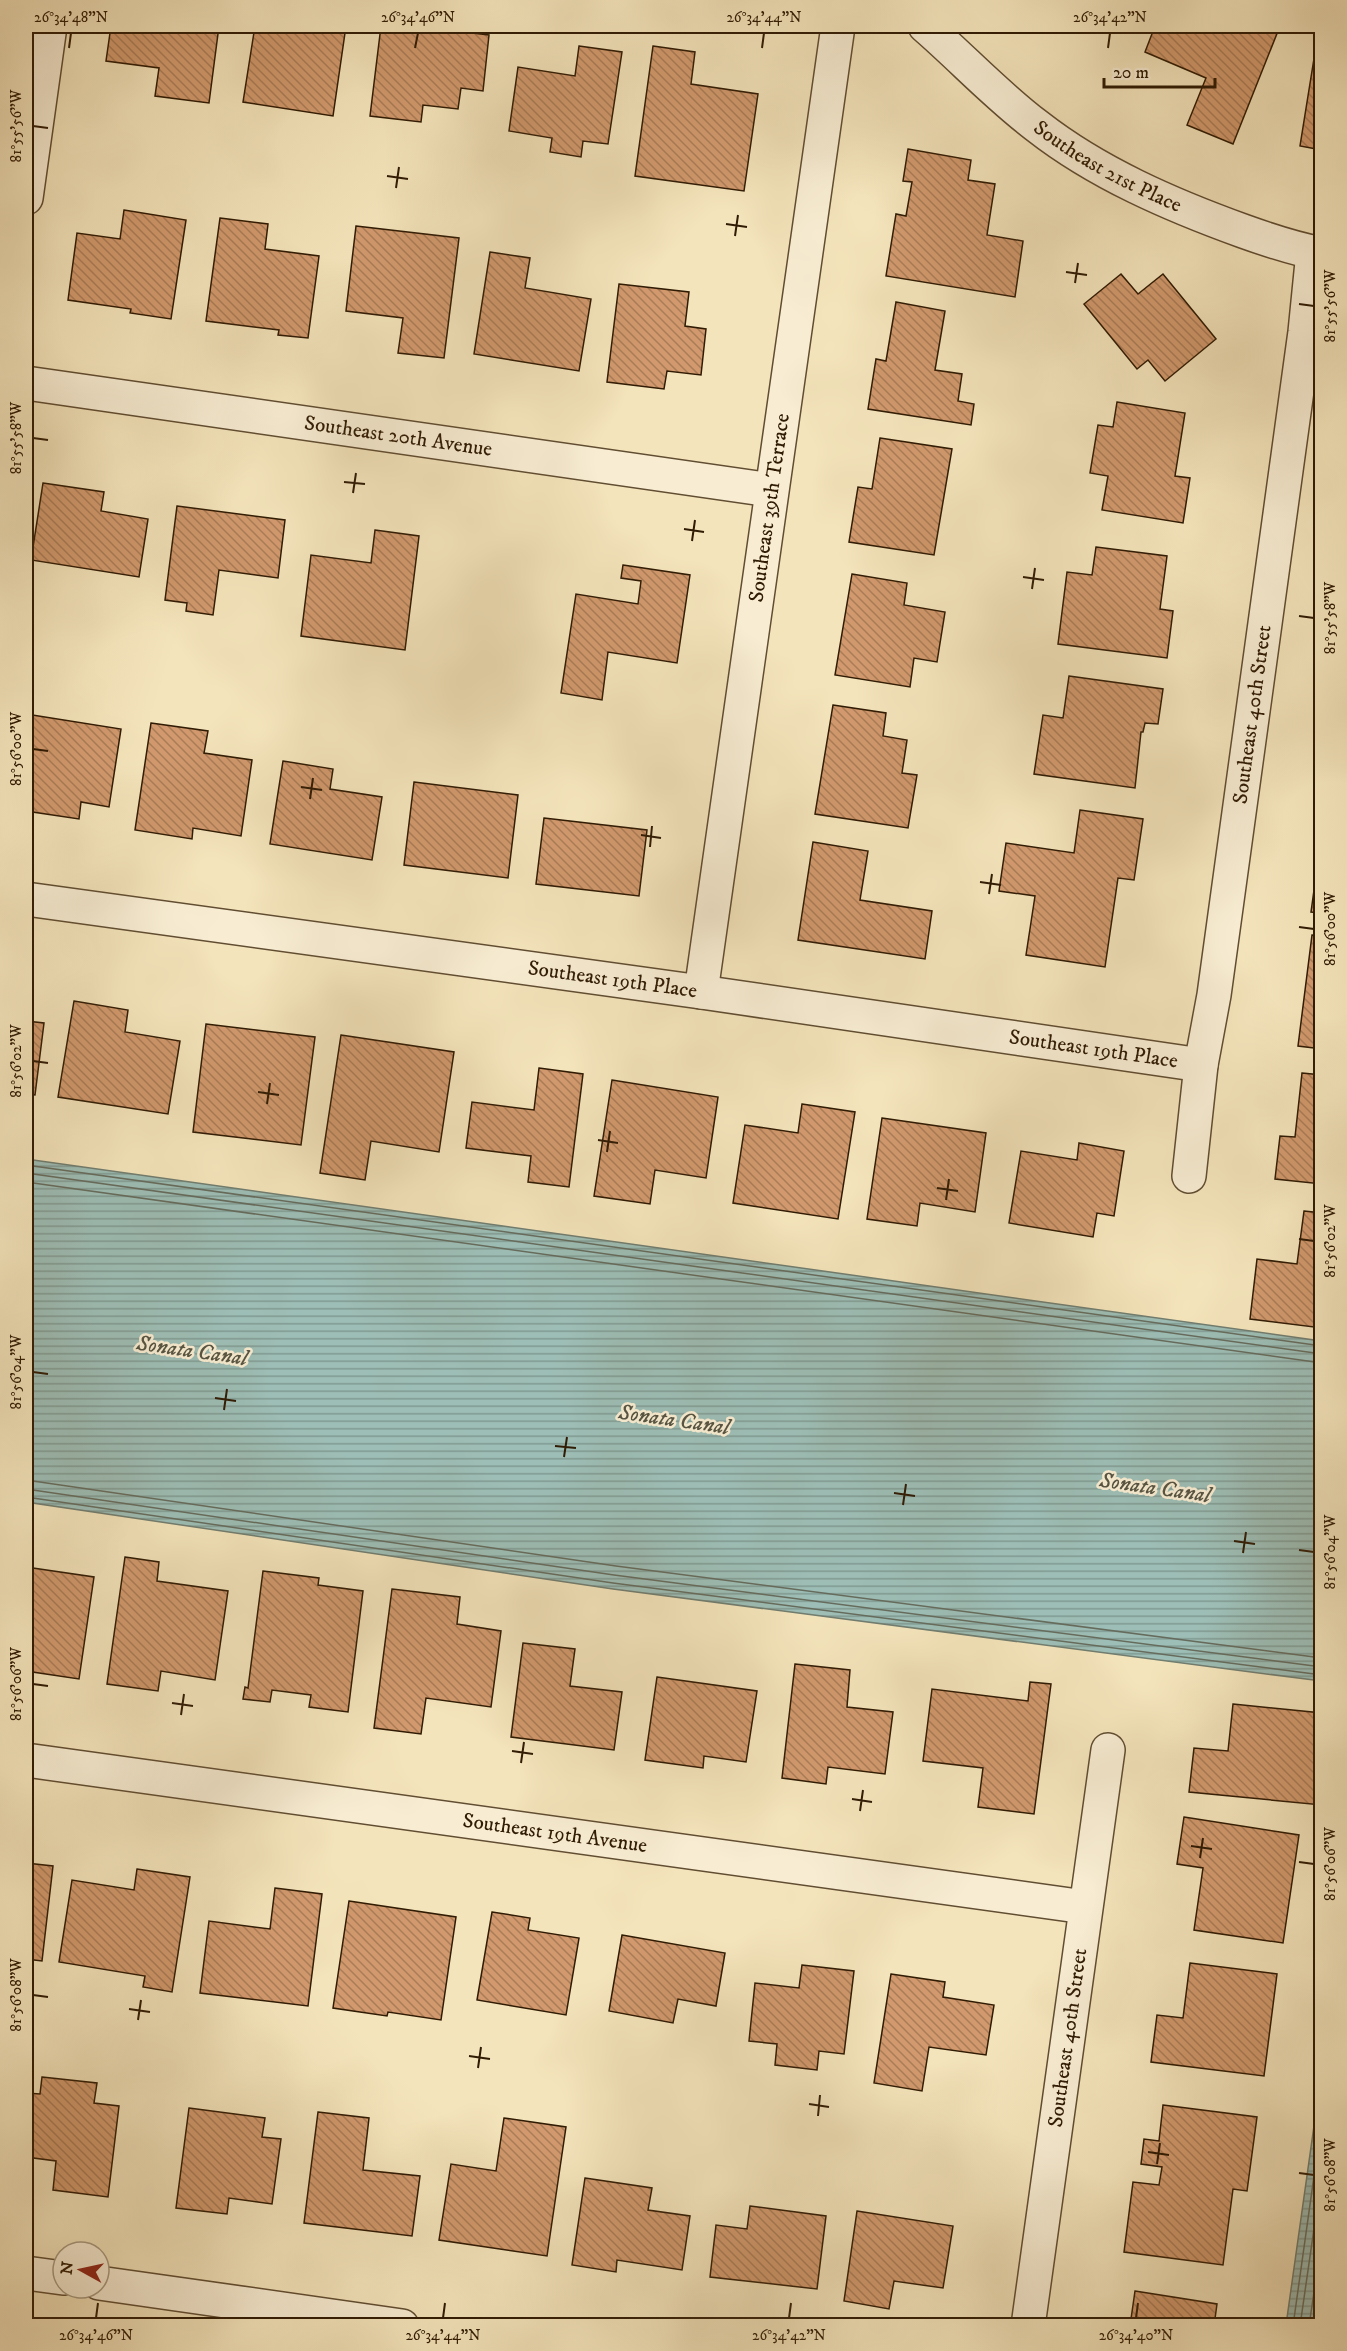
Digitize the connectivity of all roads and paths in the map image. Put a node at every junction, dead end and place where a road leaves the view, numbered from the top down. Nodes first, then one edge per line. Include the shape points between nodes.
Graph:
1 (50, 26) edge
2 (838, 26) edge
3 (925, 26) edge
4 (26, 198) edge
5 (1318, 253) edge
6 (26, 383) edge
7 (771, 490) junction
8 (26, 899) edge
9 (701, 992) junction
10 (1201, 1065) junction
11 (1189, 1176) dead end
12 (1108, 1750) dead end
13 (26, 1760) edge
14 (1085, 1907) junction
15 (26, 2273) edge
16 (51, 2276) edge
17 (111, 2285) edge
18 (402, 2325) edge
19 (1028, 2325) edge

1 - 4 street
2 - 7 street, Southeast 39th Terrace
3 - 5 street, Southeast 21st Place via 1035,125 1112,175 1208,219
5 - 10 street, Southeast 40th Street
6 - 7 street, Southeast 20th Avenue
7 - 9 street, Southeast 39th Terrace
8 - 9 street, Southeast 19th Place
9 - 10 street, Southeast 19th Place
10 - 11 street, Southeast 40th Street
12 - 14 street, Southeast 40th Street
13 - 14 street, Southeast 19th Avenue
14 - 19 street, Southeast 40th Street
15 - 16 street
17 - 18 street

